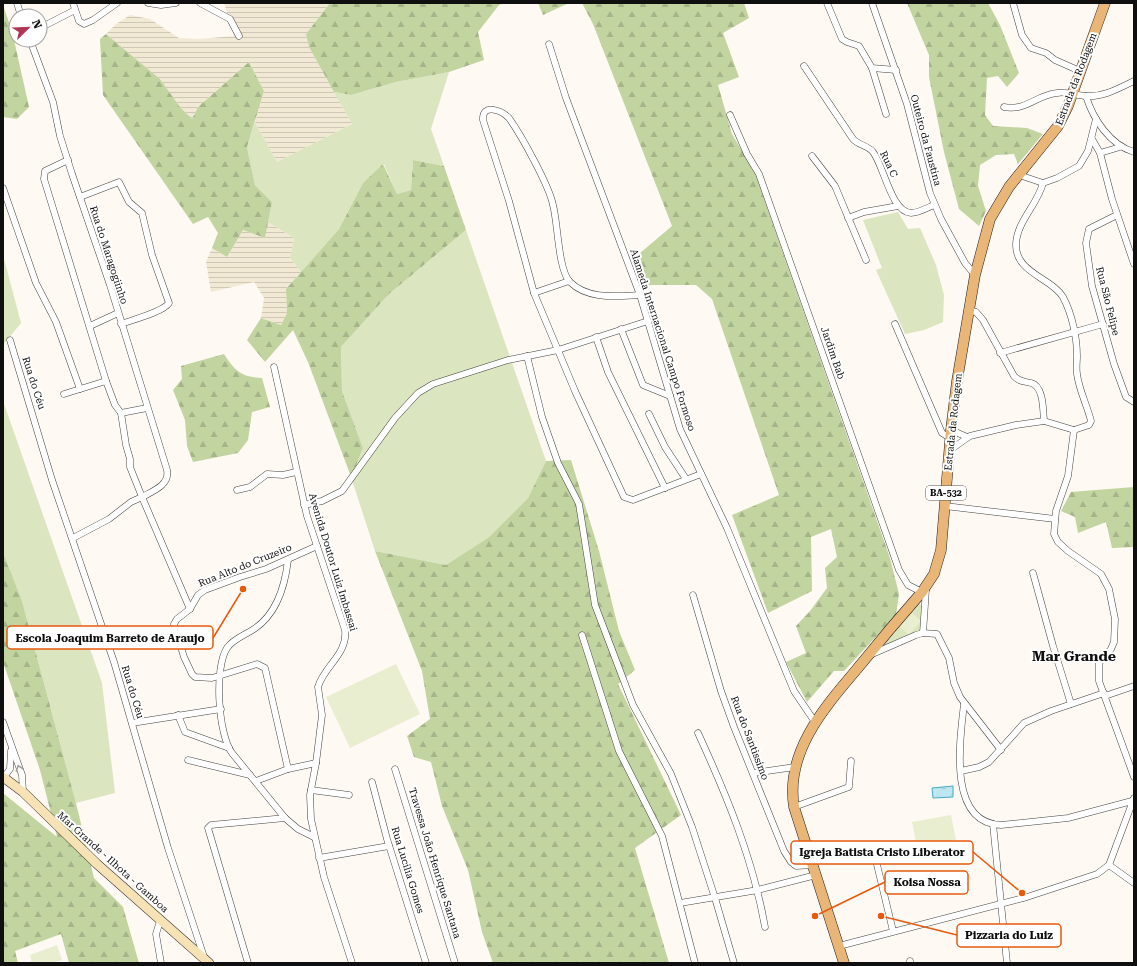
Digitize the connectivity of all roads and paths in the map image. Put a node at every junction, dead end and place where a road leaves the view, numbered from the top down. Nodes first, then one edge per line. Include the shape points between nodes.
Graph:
1 (73, 3) edge
2 (117, 3) edge
3 (148, 3) edge
4 (176, 3) edge
5 (200, 3) edge
6 (827, 3) edge
7 (872, 3) edge
8 (1013, 3) edge
9 (1105, 3) edge
10 (75, 10) junction
11 (48, 24) edge
12 (239, 36) dead end
13 (549, 44) dead end
14 (33, 48) edge
15 (804, 66) dead end
16 (872, 68) junction
17 (896, 70) junction
18 (1080, 71) junction
19 (1134, 81) edge
20 (1072, 94) junction
21 (1086, 96) junction
22 (1004, 107) dead end
23 (886, 114) dead end
24 (730, 115) dead end
25 (1096, 119) junction
26 (1092, 139) junction
27 (1120, 147) junction
28 (1134, 152) edge
29 (1100, 153) junction
30 (812, 156) dead end
31 (68, 160) junction
32 (1019, 175) junction
33 (1043, 183) junction
34 (3, 188) edge
35 (80, 197) junction
36 (934, 205) junction
37 (898, 206) junction
38 (1117, 215) junction
39 (848, 218) junction
40 (866, 260) dead end
41 (1134, 264) edge
42 (975, 275) junction
43 (569, 281) junction
44 (534, 293) junction
45 (640, 296) junction
46 (968, 310) junction
47 (118, 313) junction
48 (648, 322) junction
49 (121, 324) junction
50 (895, 324) dead end
51 (1103, 324) junction
52 (90, 326) junction
53 (621, 329) junction
54 (1074, 332) junction
55 (596, 337) junction
56 (10, 340) dead end
57 (558, 350) junction
58 (1000, 353) junction
59 (527, 356) junction
60 (274, 367) dead end
61 (106, 381) junction
62 (80, 389) junction
63 (64, 394) dead end
64 (670, 396) junction
65 (1134, 402) edge
66 (147, 408) junction
67 (121, 413) junction
68 (650, 414) dead end
69 (1044, 421) junction
70 (1074, 430) junction
71 (950, 434) junction
72 (967, 437) junction
73 (949, 450) junction
74 (296, 472) junction
75 (701, 474) junction
76 (686, 479) junction
77 (665, 488) junction
78 (237, 490) dead end
79 (142, 498) junction
80 (304, 505) junction
81 (945, 506) junction
82 (1055, 519) junction
83 (72, 538) junction
84 (316, 546) junction
85 (288, 560) junction
86 (1033, 573) dead end
87 (924, 589) junction
88 (692, 595) dead end
89 (190, 610) junction
90 (923, 633) junction
91 (582, 635) dead end
92 (867, 656) junction
93 (219, 676) junction
94 (1134, 686) edge
95 (1104, 694) junction
96 (964, 704) junction
97 (1071, 704) junction
98 (221, 709) junction
99 (178, 714) junction
100 (3, 722) edge
101 (815, 722) junction
102 (132, 723) junction
103 (698, 733) dead end
104 (10, 745) junction
105 (228, 748) junction
106 (1001, 750) junction
107 (188, 760) dead end
108 (851, 761) dead end
109 (316, 763) junction
110 (795, 767) junction
111 (1132, 767) edge
112 (288, 769) junction
113 (395, 769) dead end
114 (960, 771) junction
115 (753, 774) junction
116 (250, 775) junction
117 (3, 777) edge
118 (1134, 777) edge
119 (256, 781) junction
120 (372, 782) dead end
121 (311, 790) junction
122 (23, 792) junction
123 (349, 795) dead end
124 (1133, 800) edge
125 (794, 807) junction
126 (285, 818) junction
127 (993, 824) junction
128 (314, 837) junction
129 (389, 846) junction
130 (319, 858) junction
131 (812, 862) junction
132 (1109, 865) junction
133 (816, 875) junction
134 (1134, 883) edge
135 (758, 890) junction
136 (715, 898) junction
137 (680, 903) junction
138 (1000, 904) junction
139 (160, 921) junction
140 (765, 927) dead end
141 (893, 931) junction
142 (839, 946) junction
143 (206, 961) edge
144 (161, 963) edge
145 (248, 963) edge
146 (352, 963) edge
147 (426, 963) edge
148 (455, 963) edge
149 (695, 963) edge
150 (734, 963) edge
151 (844, 963) edge
152 (1005, 963) edge

1 - 10 street
2 - 10 street via 86,24 79,21
3 - 4 street
5 - 12 street via 230,19
6 - 16 street via 842,39 859,46
7 - 17 street, Outeiro da Faustina
8 - 18 street via 1022,35 1031,48
9 - 18 main road, Estrada da Rodagem / BA-532
10 - 11 street
13 - 45 street, Alameda Internacional Campo Formoso via 566,98
14 - 31 street, Rua do Maragogiinho via 53,102
15 - 37 street, Rua C via 853,139 860,146 873,152
16 - 17 street
16 - 23 street
17 - 36 street, Outeiro da Faustina
18 - 20 main road, Estrada da Rodagem / BA-532
19 - 21 street via 1107,94
20 - 21 street
20 - 22 street via 1058,92 1024,106
20 - 32 main road, Estrada da Rodagem / BA-532 via 1055,132
21 - 25 street
24 - 87 street, Jardim Bab via 759,174 899,570 908,585
25 - 26 street
25 - 27 street
26 - 29 street
26 - 33 street via 1080,166
27 - 28 street
27 - 29 street
29 - 38 street
30 - 39 street via 835,186
31 - 35 street, Rua do Maragogiinho
31 - 52 street via 48,168 44,179
32 - 33 street
32 - 42 main road, Estrada da Rodagem / BA-532 via 1005,192 990,219
33 - 54 street via 1024,219 1016,248 1021,261 1063,297
34 - 62 street via 36,283 56,322
35 - 47 street, Rua do Maragogiinho
35 - 49 street via 119,182 129,202 142,212 146,221 152,255 169,303 155,312
36 - 37 street via 912,213
36 - 42 street, Outeiro da Faustina via 965,263
37 - 39 street via 864,212
38 - 41 street
38 - 51 street, Rua São Felipe via 1092,226 1087,235 1087,258 1092,286
39 - 40 street
42 - 46 main road, Estrada da Rodagem / BA-532
43 - 44 street
43 - 44 street via 563,267 553,205 548,190 514,124 505,114 491,109 485,111 483,120
43 - 45 street via 587,293
44 - 57 street
45 - 48 street, Alameda Internacional Campo Formoso
46 - 58 street via 976,312 983,320
46 - 71 main road, Estrada da Rodagem / BA-532
47 - 49 street, Rua do Maragogiinho
47 - 52 street
48 - 53 street
48 - 64 street, Alameda Internacional Campo Formoso
49 - 66 street, Rua do Maragogiinho
50 - 71 street via 942,433
51 - 54 street
51 - 65 street, Rua São Felipe via 1126,397
52 - 61 street
53 - 55 street
53 - 64 street via 643,385
54 - 58 street
54 - 70 street via 1077,376 1091,424
55 - 57 street
55 - 77 street via 610,377
56 - 83 street, Rua do Céu
57 - 59 street
57 - 77 street via 624,497 633,500
58 - 69 street via 1017,380 1037,386
59 - 80 street via 442,380 425,388 395,418 342,491 322,501
59 - 136 street via 542,417 558,462 579,504 595,604 633,705 679,793
60 - 74 street, Avenida Doutor Luiz Imbassai
61 - 62 street
61 - 67 street via 115,405
62 - 63 street
64 - 75 street, Alameda Internacional Campo Formoso via 680,429
66 - 67 street
66 - 79 street, Rua do Maragogiinho via 168,478 158,489
67 - 79 street via 130,467
68 - 76 street via 665,447
69 - 70 street
69 - 72 street via 1016,424
70 - 82 street via 1068,476
71 - 72 street
71 - 73 main road, Estrada da Rodagem / BA-532
72 - 73 street
73 - 81 main road, Estrada da Rodagem / BA-532
74 - 78 street via 283,475 267,474 250,487
74 - 80 street, Avenida Doutor Luiz Imbassai
75 - 76 street
75 - 101 street, Alameda Internacional Campo Formoso via 738,554 794,691
76 - 77 street
79 - 83 street
79 - 89 street
80 - 84 street, Avenida Doutor Luiz Imbassai
81 - 82 street
81 - 87 main road, Estrada da Rodagem / BA-532 via 942,550 934,574
82 - 95 street via 1054,534 1058,542 1101,574 1109,590 1115,632 1113,646 1099,663 1099,681
83 - 102 street, Rua do Céu
84 - 85 street, Rua Alto do Cruzeiro
84 - 109 street, Avenida Doutor Luiz Imbassai via 346,638 342,650 318,687 322,716
85 - 89 street, Rua Alto do Cruzeiro via 205,590 198,595
85 - 93 street via 283,587 270,612 262,624 227,648
86 - 97 street
87 - 90 street
87 - 92 main road, Estrada da Rodagem / BA-532
88 - 115 street, Rua do Santissimo via 721,691
89 - 93 street, Rua Alto do Cruzeiro via 177,619 174,628 192,674 204,679
90 - 92 street
90 - 96 street via 937,634 940,639 950,663 956,690
91 - 137 street via 619,751 662,836
92 - 101 main road, Estrada da Rodagem / BA-532
93 - 98 street
93 - 112 street via 257,664 265,668
94 - 95 street
95 - 97 street
95 - 111 street
96 - 106 street
96 - 114 street
97 - 106 street via 1024,723
98 - 99 street
98 - 105 street
99 - 102 street
99 - 105 street via 185,732
100 - 104 street
101 - 110 main road, Estrada da Rodagem / BA-532
102 - 143 street, Rua do Céu via 170,855
103 - 135 street via 723,789
104 - 117 street via 10,769
122 -> 104 street via 22,775
105 - 116 street
106 - 114 street via 985,765
107 - 116 street
108 - 125 street via 849,787
109 - 112 street
109 - 121 street, Avenida Doutor Luiz Imbassai
110 - 115 street
110 - 125 main road, Estrada da Rodagem / BA-532 via 792,787
111 - 118 street
112 - 119 street
113 - 148 street, Travessa João Henrique Santana
114 - 127 street via 970,810
115 - 131 street, Rua do Santissimo via 784,851 791,862 800,867
116 - 119 street
117 - 122 street, Mar Grande - Ilhota - Gamboa
119 - 126 street
120 - 129 street, Rua Lucilia Gomes
121 - 123 street
121 - 128 street, Avenida Doutor Luiz Imbassai via 309,806
122 - 139 street, Mar Grande - Ilhota - Gamboa
124 - 127 street via 1068,818
124 - 132 street
125 - 131 main road, Estrada da Rodagem / BA-532
126 - 128 street via 298,829
126 - 145 street via 211,825 209,830
127 - 138 street
128 - 130 street, Avenida Doutor Luiz Imbassai
129 - 130 street
129 - 147 street, Rua Lucilia Gomes
130 - 146 street, Avenida Doutor Luiz Imbassai
131 - 133 main road, Estrada da Rodagem / BA-532
131 - 141 street, Rua do Santissimo via 873,848
132 - 134 street
132 - 138 street via 1097,874
133 - 135 street
133 - 142 main road, Estrada da Rodagem / BA-532
135 - 136 street
135 - 140 street
136 - 137 street
136 - 150 street
137 - 149 street
138 - 141 street
138 - 152 street
139 - 143 street, Mar Grande - Ilhota - Gamboa
139 - 144 street via 156,934
141 - 142 street
142 - 151 main road, Estrada da Rodagem / BA-532

